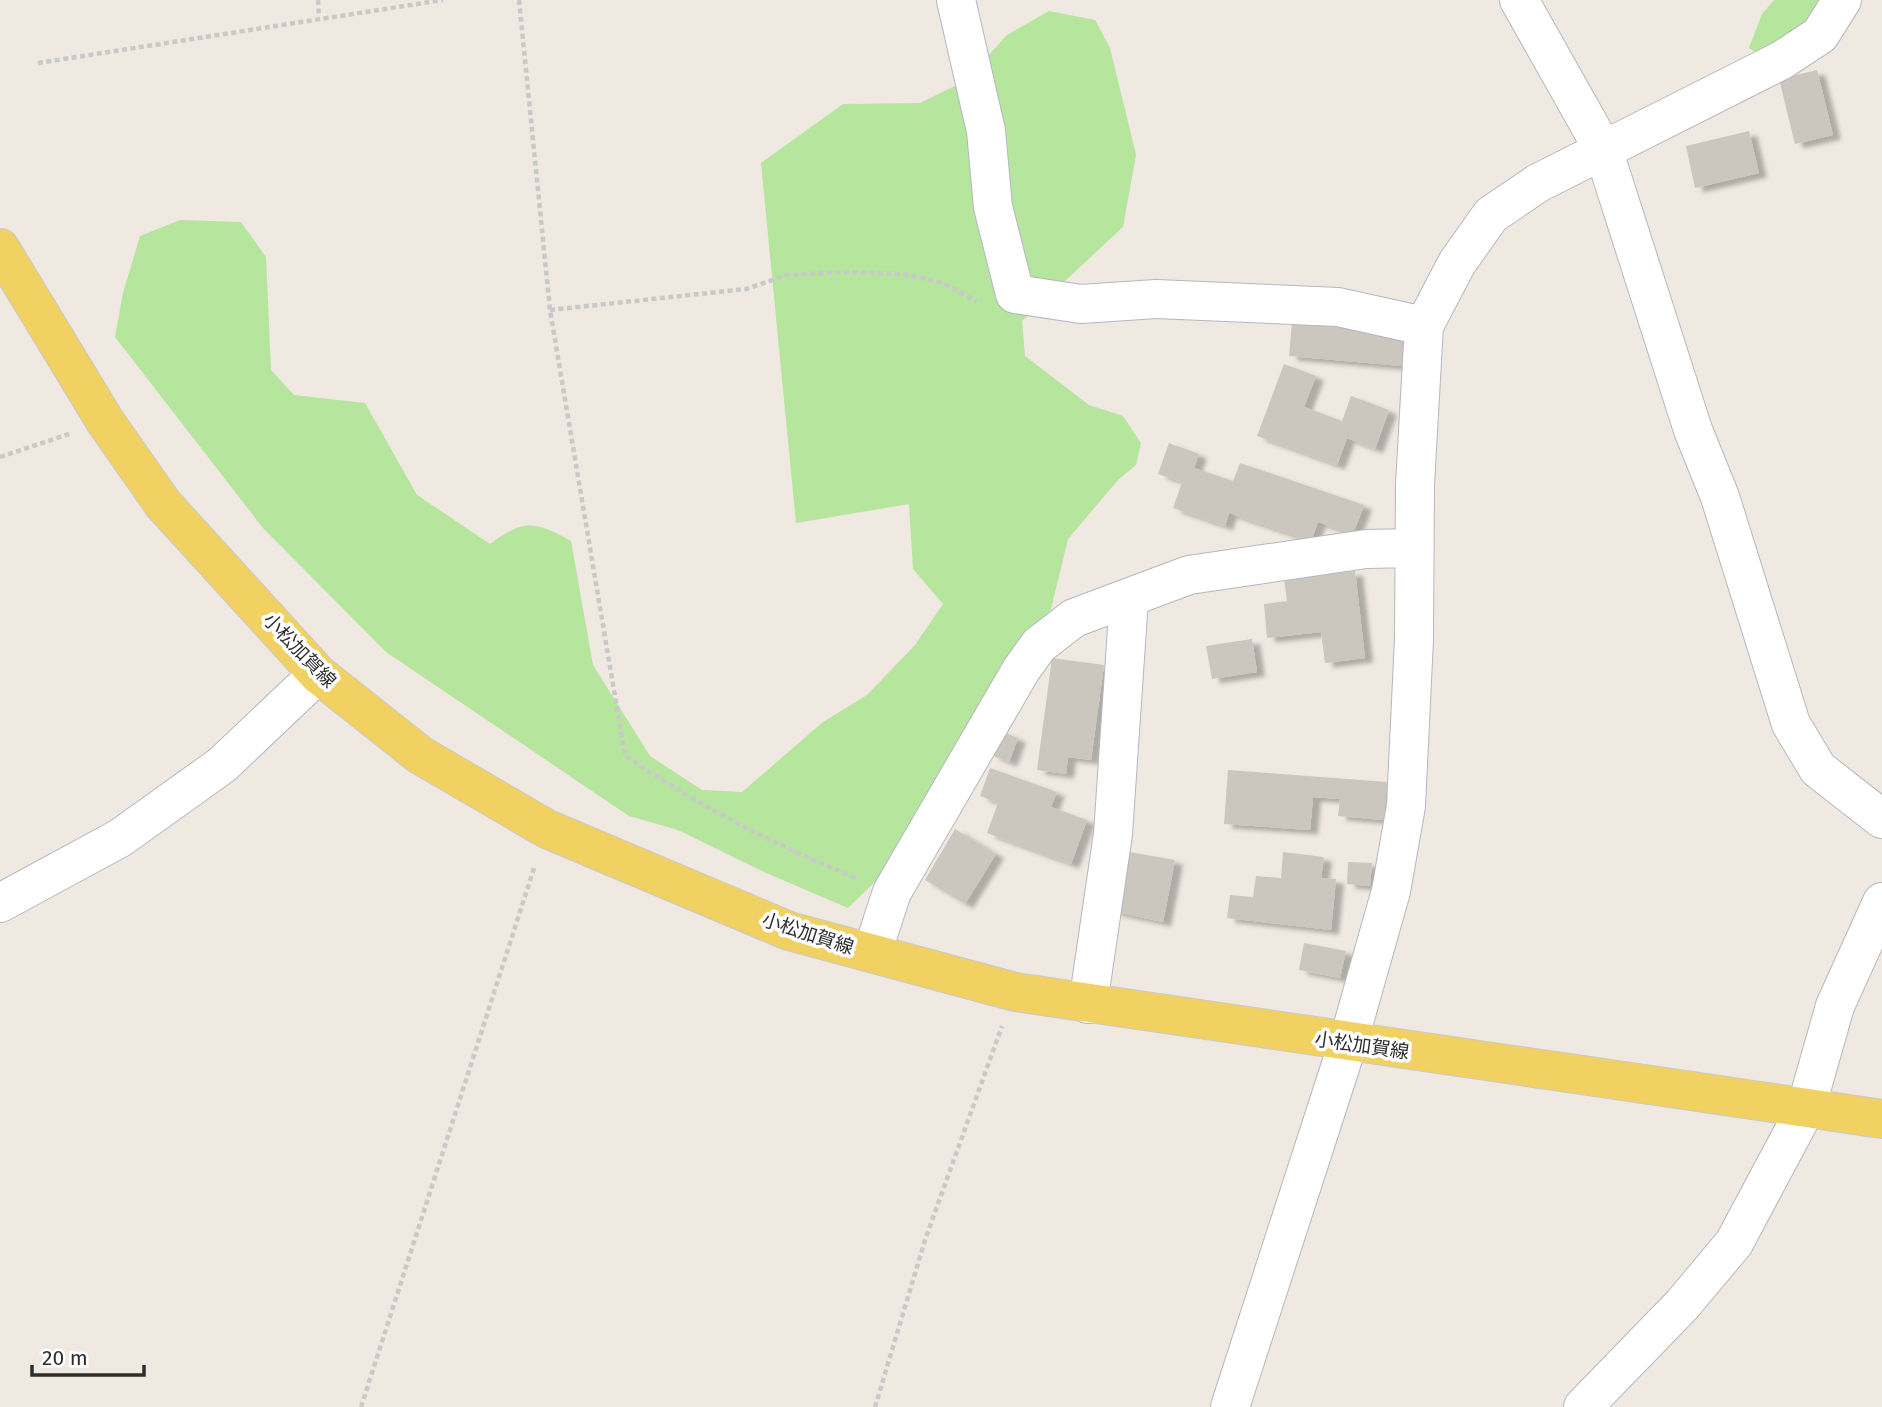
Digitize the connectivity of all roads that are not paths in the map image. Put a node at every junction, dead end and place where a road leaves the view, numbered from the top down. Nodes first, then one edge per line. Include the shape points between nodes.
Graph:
1 (956, 0) edge
2 (1519, 0) edge
3 (1842, 0) edge
4 (1603, 149) junction
5 (0, 248) edge
6 (1424, 326) junction
7 (1414, 548) junction
8 (1129, 599) junction
9 (318, 674) junction
10 (1882, 819) edge
11 (1882, 902) edge
12 (0, 903) edge
13 (872, 953) junction
14 (1088, 1004) junction
15 (1348, 1043) junction
16 (1806, 1108) junction
17 (1882, 1119) edge
18 (1230, 1407) edge
19 (1583, 1407) edge

1 - 6 street via 986,131 993,207 1015,294 1081,304 1156,299 1338,307
2 - 4 street
3 - 4 street via 1820,35 1782,60
4 - 6 street via 1538,183 1491,215 1457,263
4 - 10 street via 1791,724 1818,769
5 - 9 main road, 小松加賀線 via 105,421 163,504
6 - 7 street
7 - 8 street via 1366,550 1189,575
7 - 15 street via 1406,806 1391,891
8 - 13 street via 1074,618 1039,645 892,892
8 - 14 street via 1113,834
9 - 12 street via 222,765 120,838
9 - 13 main road, 小松加賀線 via 420,755 547,829 789,931
11 - 16 street via 1835,1006
13 - 14 main road, 小松加賀線 via 1015,992
14 - 15 main road, 小松加賀線
15 - 16 main road, 小松加賀線
15 - 18 street
16 - 17 main road, 小松加賀線
16 - 19 street via 1734,1244

